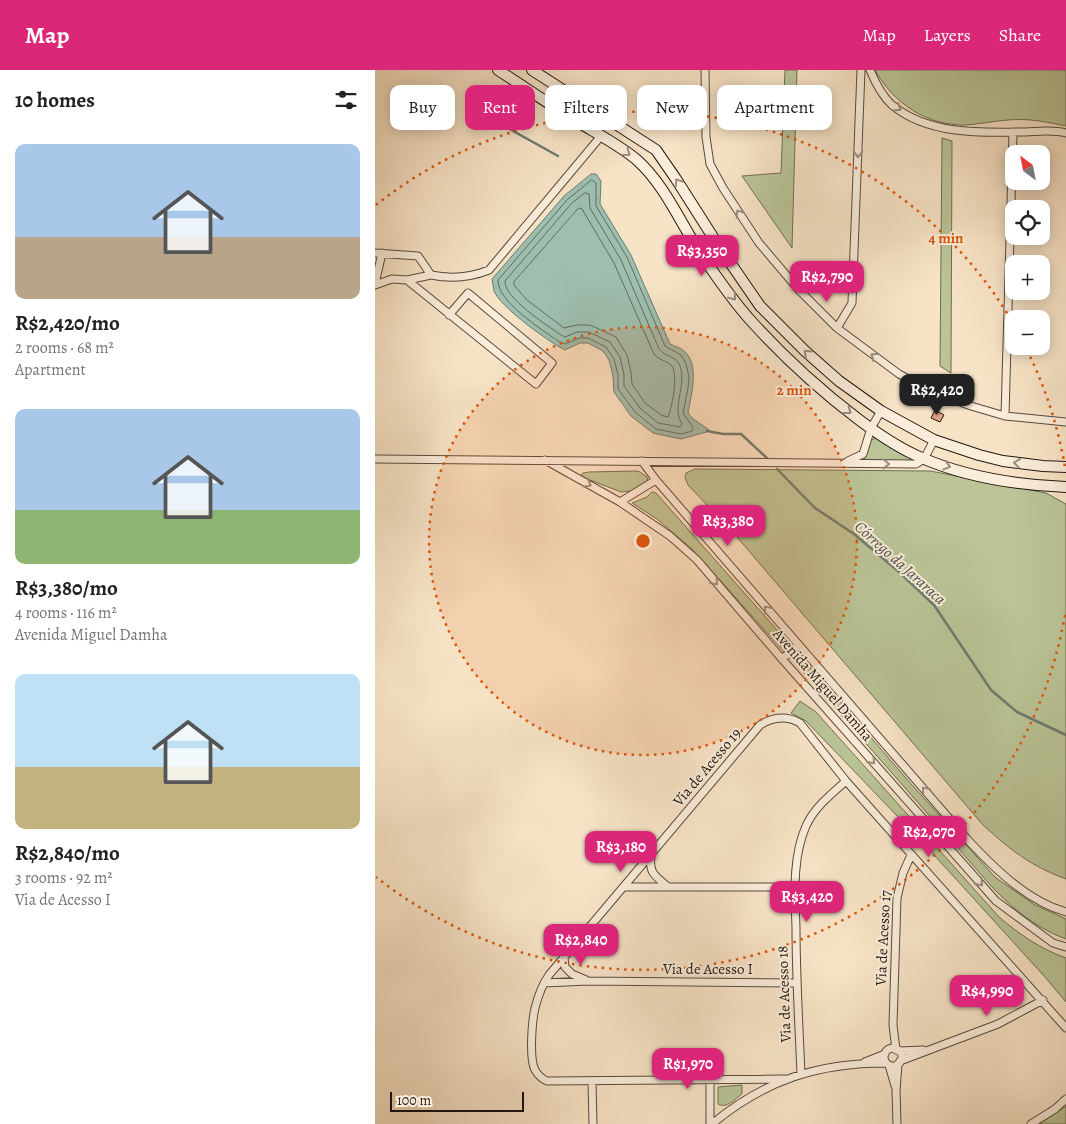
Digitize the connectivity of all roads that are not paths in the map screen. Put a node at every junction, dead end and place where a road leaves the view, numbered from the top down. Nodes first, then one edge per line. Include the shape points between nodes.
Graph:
1 (498, 70) edge
2 (532, 70) edge
3 (705, 70) edge
4 (861, 70) edge
5 (870, 70) edge
6 (555, 85) edge
7 (545, 100) edge
8 (592, 130) edge
9 (619, 130) edge
10 (623, 130) edge
11 (1013, 132) junction
12 (1066, 132) edge
13 (601, 136) junction
14 (611, 141) junction
15 (379, 253) edge
16 (431, 274) junction
17 (407, 280) junction
18 (375, 284) edge
19 (449, 315) junction
20 (837, 328) junction
21 (881, 411) junction
22 (1005, 416) junction
23 (1066, 422) edge
24 (871, 428) junction
25 (934, 440) junction
26 (375, 459) edge
27 (924, 459) junction
28 (545, 460) junction
29 (642, 461) junction
30 (845, 463) junction
31 (1066, 467) edge
32 (656, 480) junction
33 (1066, 487) edge
34 (620, 502) junction
35 (799, 646) junction
36 (782, 659) junction
37 (846, 781) junction
38 (652, 854) junction
39 (911, 855) junction
40 (624, 886) junction
41 (667, 886) junction
42 (795, 887) junction
43 (1066, 912) edge
44 (1066, 947) edge
45 (564, 958) junction
46 (588, 981) junction
47 (544, 983) junction
48 (797, 983) junction
49 (1043, 1000) junction
50 (893, 1025) junction
51 (1066, 1028) edge
52 (939, 1048) junction
53 (898, 1051) junction
54 (886, 1052) junction
55 (899, 1062) junction
56 (862, 1063) junction
57 (887, 1064) junction
58 (801, 1074) junction
59 (711, 1079) junction
60 (785, 1079) junction
61 (592, 1082) junction
62 (896, 1091) junction
63 (1066, 1099) edge
64 (593, 1124) edge
65 (711, 1124) edge
66 (897, 1124) edge
67 (1031, 1124) edge

1 - 7 street
2 - 6 street
20 -> 3 street via 759,243 710,164 705,137
4 -> 20 street via 852,303
5 -> 11 street via 878,88 892,105 913,117 945,130
8 - 13 street
9 - 14 street
21 -> 10 street via 805,352 761,306 656,150
11 - 12 street
11 - 22 street
13 - 14 street
13 - 16 street via 489,270 475,276 447,278
14 -> 24 street via 637,160 657,182 706,261 751,322 830,398
15 - 16 street via 418,256
15 - 18 street
16 - 17 street
17 - 18 street via 392,279
17 - 19 street
19 - 19 street via 468,293 552,363 536,384
22 -> 20 street via 971,406 899,374
21 - 24 street
21 - 25 street
22 - 23 street
24 - 27 street
24 - 30 street via 863,454
25 - 27 street
31 -> 25 street via 1003,461
26 - 28 street
30 -> 27 street via 915,464
27 -> 33 street via 988,478
28 - 29 street
28 -> 34 street, Avenida Miguel Damha
29 - 30 street
29 - 32 street, Avenida Miguel Damha
32 - 34 street
35 -> 32 street, Avenida Miguel Damha
34 -> 36 street, Avenida Miguel Damha via 670,536 697,560
35 - 36 street
43 -> 35 street, Avenida Miguel Damha via 1028,894 991,864
36 -> 44 street, Avenida Miguel Damha via 996,902 1053,943
37 - 38 street, Via de Acesso 19 via 800,722 779,717 770,719 760,725
37 - 39 street
37 - 42 street, Via de Acesso 18 via 815,811 806,826 797,852
38 - 40 street, Via de Acesso 19
38 - 41 street via 650,866 653,874
39 - 49 street
39 - 50 street, Via de Acesso 17 via 897,898
40 - 41 street
40 - 45 street, Via de Acesso 19
41 - 42 street
42 - 48 street, Via de Acesso 18
45 - 46 street, Via de Acesso I via 565,967 572,974
45 - 47 street, Via de Acesso 19
46 - 47 street, Via de Acesso I
46 - 48 street, Via de Acesso I
47 - 61 street, Via de Acesso 19 via 534,1010 534,1069 547,1081
48 - 58 street, Via de Acesso 18
49 - 51 street
49 - 52 street via 998,1024
50 - 53 street
50 - 54 street
52 - 53 street
52 - 55 street
53 - 54 street
53 - 55 street
54 - 56 street
54 - 57 street via 884,1060
55 - 57 street via 892,1066
55 - 62 street
56 - 57 street
56 - 58 street
57 - 62 street
58 - 60 street
59 - 60 street
59 - 61 street
59 - 65 street
60 - 65 street via 753,1095
61 - 64 street
62 - 66 street
63 - 67 street

